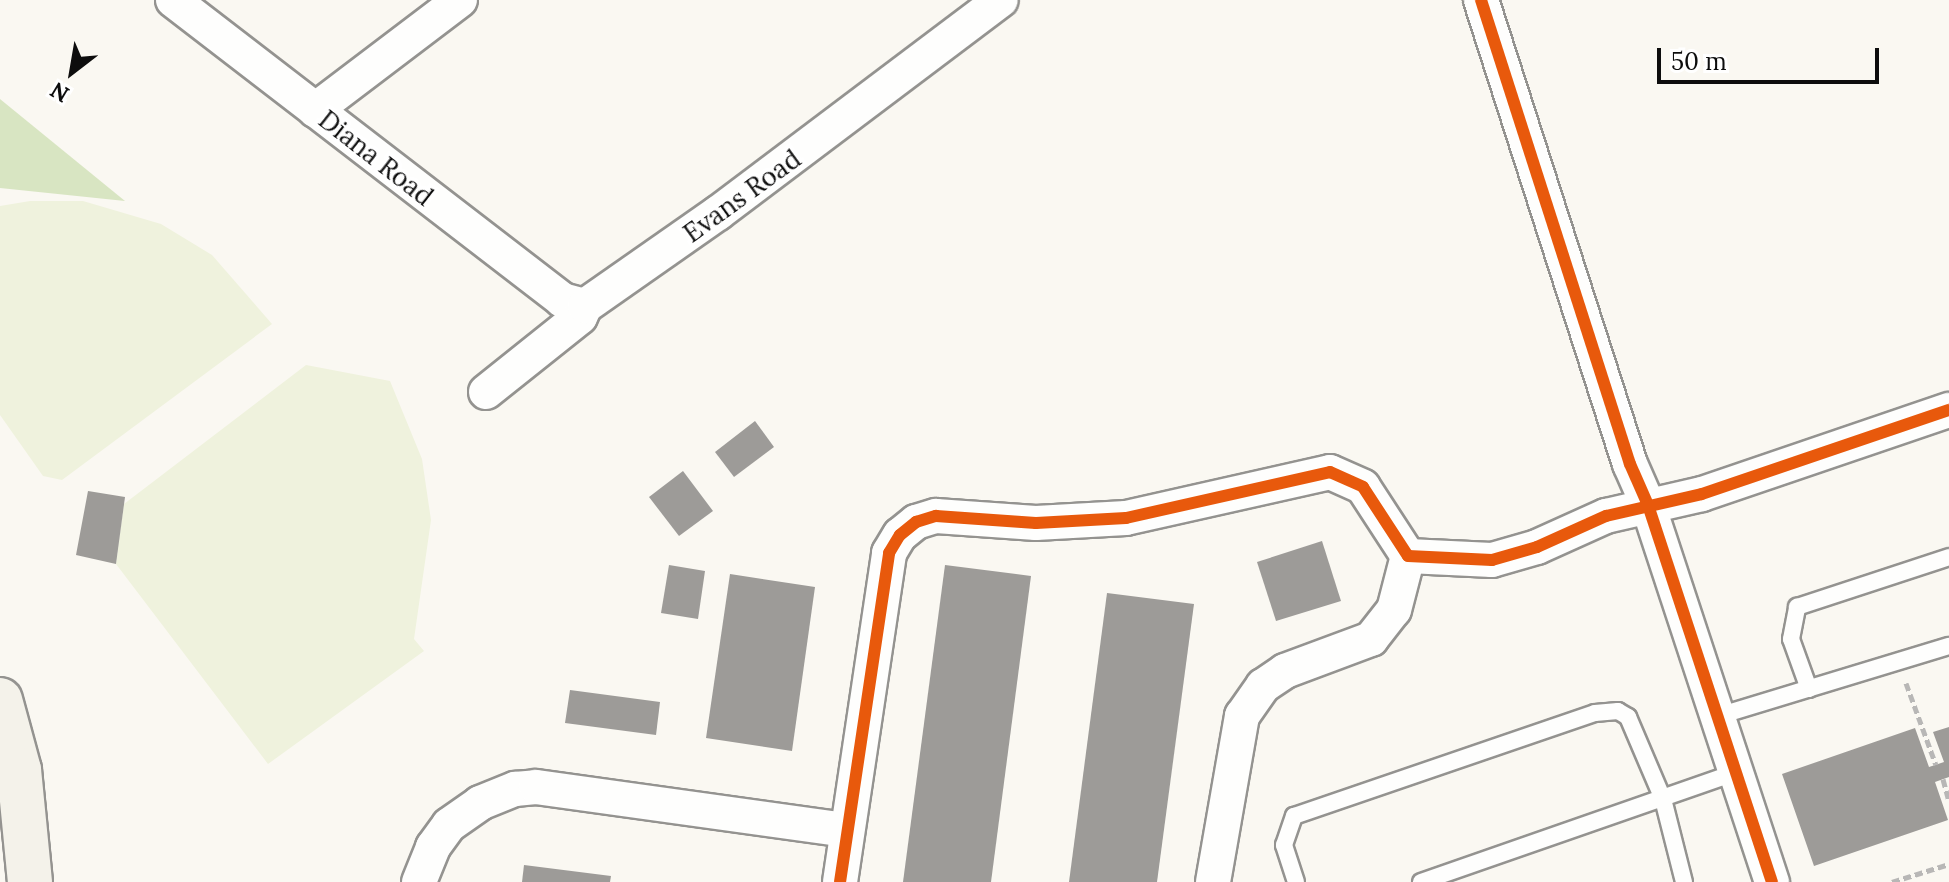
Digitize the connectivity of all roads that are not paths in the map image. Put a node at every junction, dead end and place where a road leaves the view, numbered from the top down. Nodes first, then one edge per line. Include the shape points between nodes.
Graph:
1 (173, 0) edge
2 (460, 0) edge
3 (1001, 0) edge
4 (1481, 0) edge
5 (315, 110) junction
6 (585, 306) junction
7 (486, 392) dead end
8 (1949, 410) edge
9 (1648, 505) junction
10 (1408, 556) junction
11 (1949, 557) edge
12 (1949, 646) edge
13 (1809, 689) junction
14 (0, 700) edge
15 (1715, 717) junction
16 (1734, 773) junction
17 (1663, 799) junction
18 (847, 830) junction
19 (30, 882) edge
20 (419, 882) edge
21 (840, 882) edge
22 (1213, 882) edge
23 (1296, 882) edge
24 (1421, 882) edge
25 (1684, 882) edge
26 (1772, 882) edge

1 - 5 street, Diana Road
2 - 5 street
3 - 6 street, Evans Road via 731,204
4 - 9 street via 1630,464
5 - 6 street, Diana Road via 562,300
6 - 7 street, Evans Road via 580,317
8 - 9 street via 1702,494
9 - 10 street via 1492,560
9 - 15 street
10 - 18 street via 1363,487 1330,472 1126,518 1036,523 936,516 916,522 889,553
10 - 22 street via 1394,610 1371,639 1285,671 1247,707 1237,731
11 - 13 lane via 1797,607 1791,639
12 - 13 lane
13 - 15 lane
14 - 19 street via 19,770
15 - 16 street
16 - 17 lane
16 - 26 street
17 - 23 lane via 1628,717 1618,711 1595,713 1294,816 1284,845
17 - 24 lane
17 - 25 lane
18 - 20 street via 536,787 515,789 480,803 449,825
18 - 21 street

